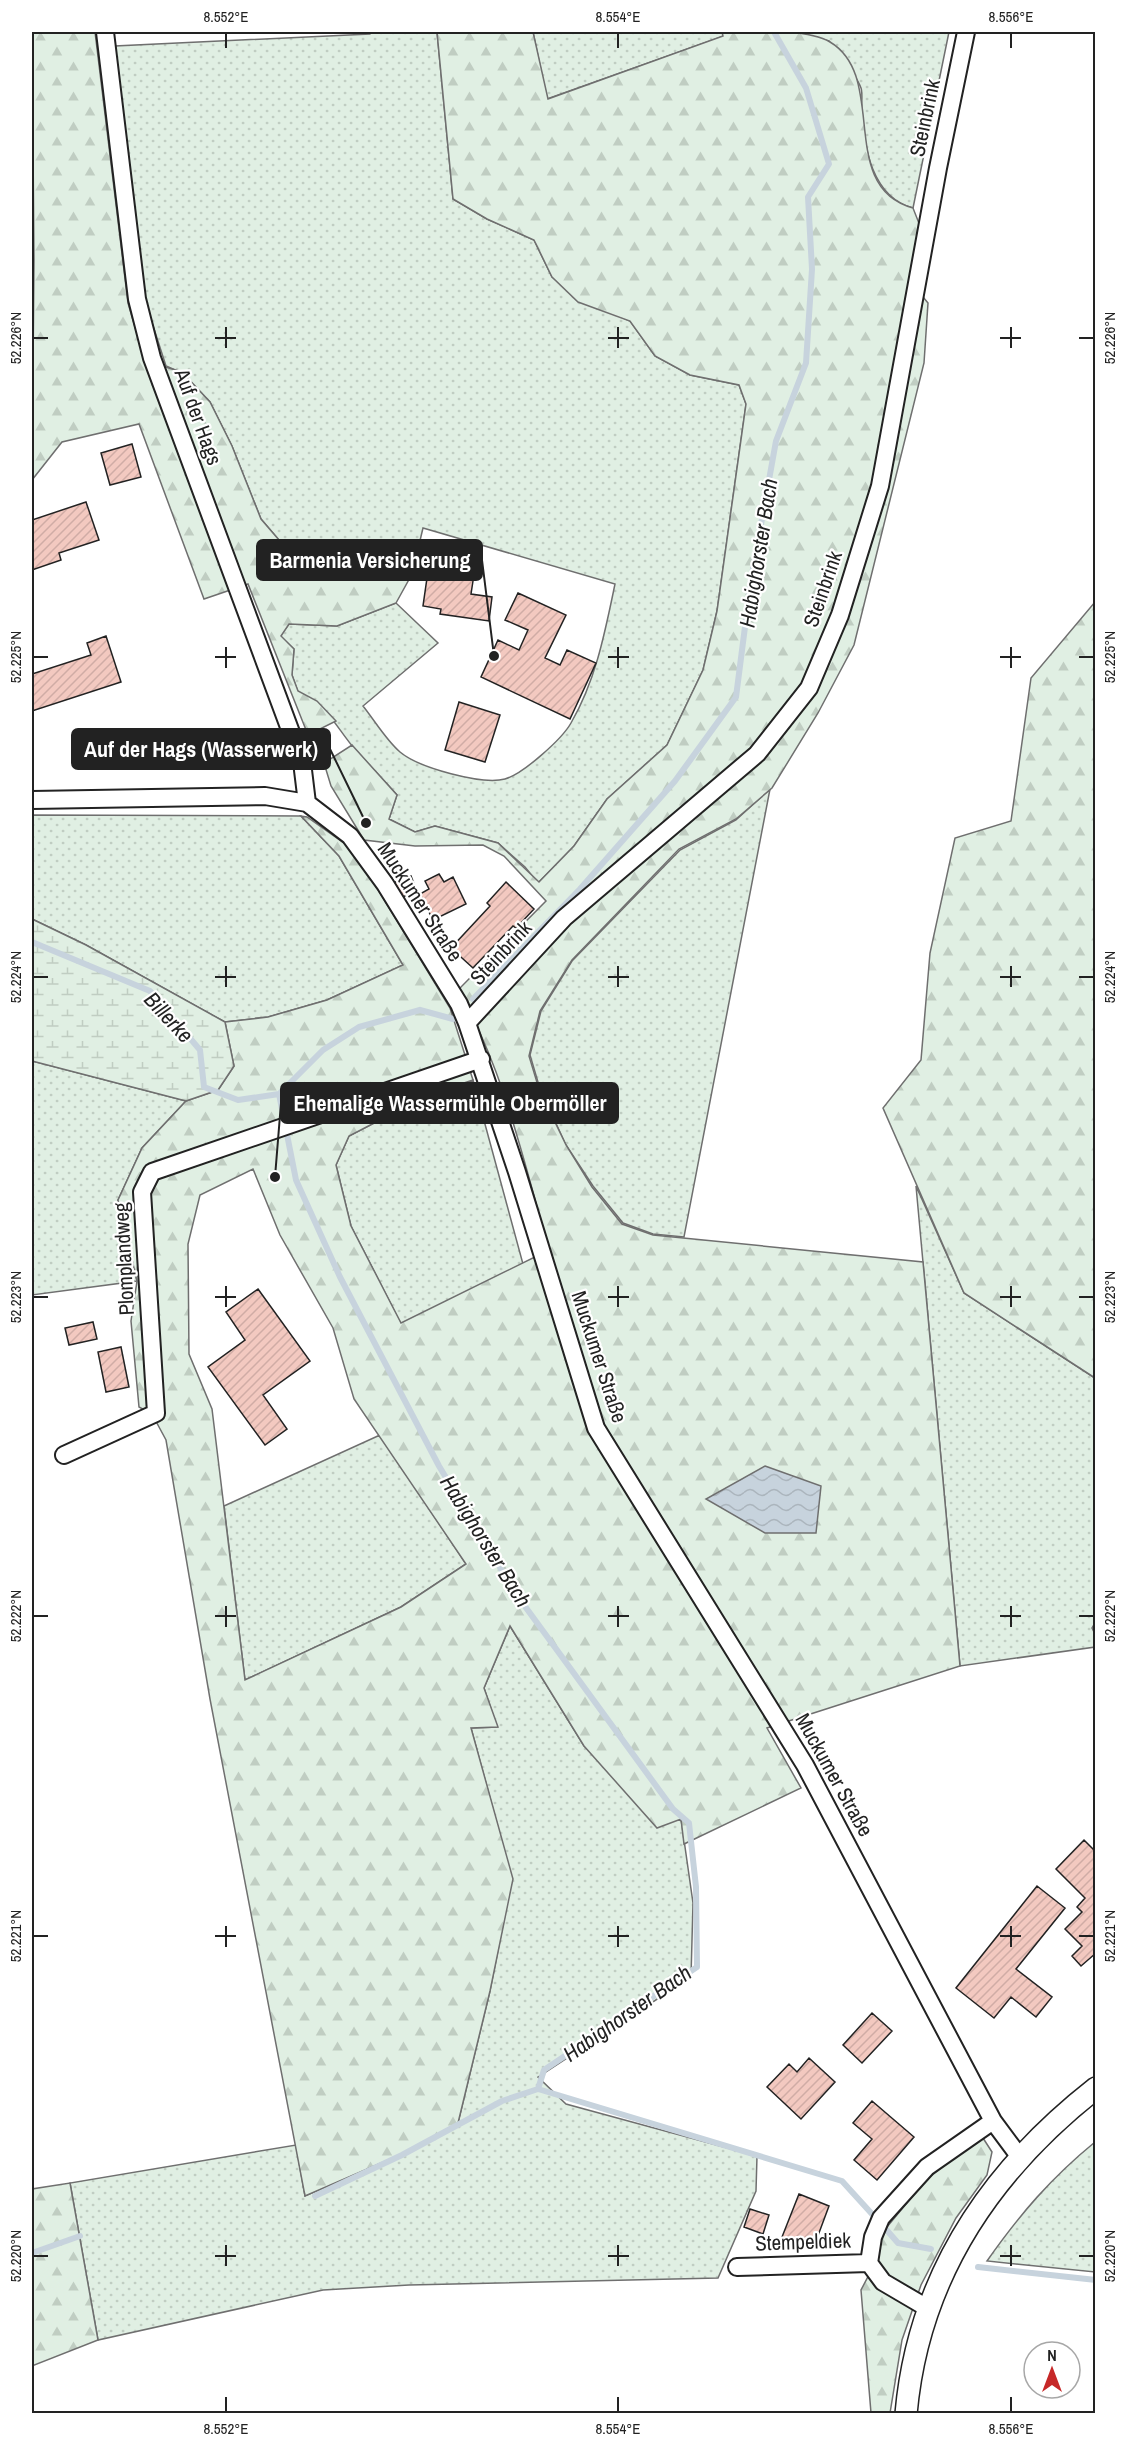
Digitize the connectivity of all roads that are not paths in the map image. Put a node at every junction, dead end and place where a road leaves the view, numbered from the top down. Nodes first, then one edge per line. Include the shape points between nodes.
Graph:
1 (105, 32) edge
2 (966, 32) edge
3 (32, 800) edge
4 (307, 803) junction
5 (467, 1023) junction
6 (481, 1059) junction
7 (64, 1455) dead end
8 (1095, 2088) edge
9 (993, 2121) junction
10 (1019, 2156) junction
11 (869, 2263) junction
12 (737, 2267) dead end
13 (929, 2309) junction
14 (906, 2414) edge

1 - 4 street, Auf der Hags via 137,299 152,358 302,762
2 - 5 street, Steinbrink via 880,486 840,615 809,688 757,754 564,918
3 - 4 street, Muckumer Straße via 265,796
4 - 5 street, Muckumer Straße via 350,836 364,855 459,1004
5 - 6 street, Muckumer Straße
6 - 7 street, Plomplandweg via 152,1172 142,1192 156,1413
6 - 9 street, Muckumer Straße via 596,1428 805,1765
8 - 10 street
9 - 10 street, Muckumer Straße
9 - 11 street, Stempeldiek via 927,2166 881,2218
10 - 13 street via 978,2208
11 - 12 street, Stempeldiek
11 - 13 street, Stempeldiek via 883,2282
13 - 14 street via 920,2332

